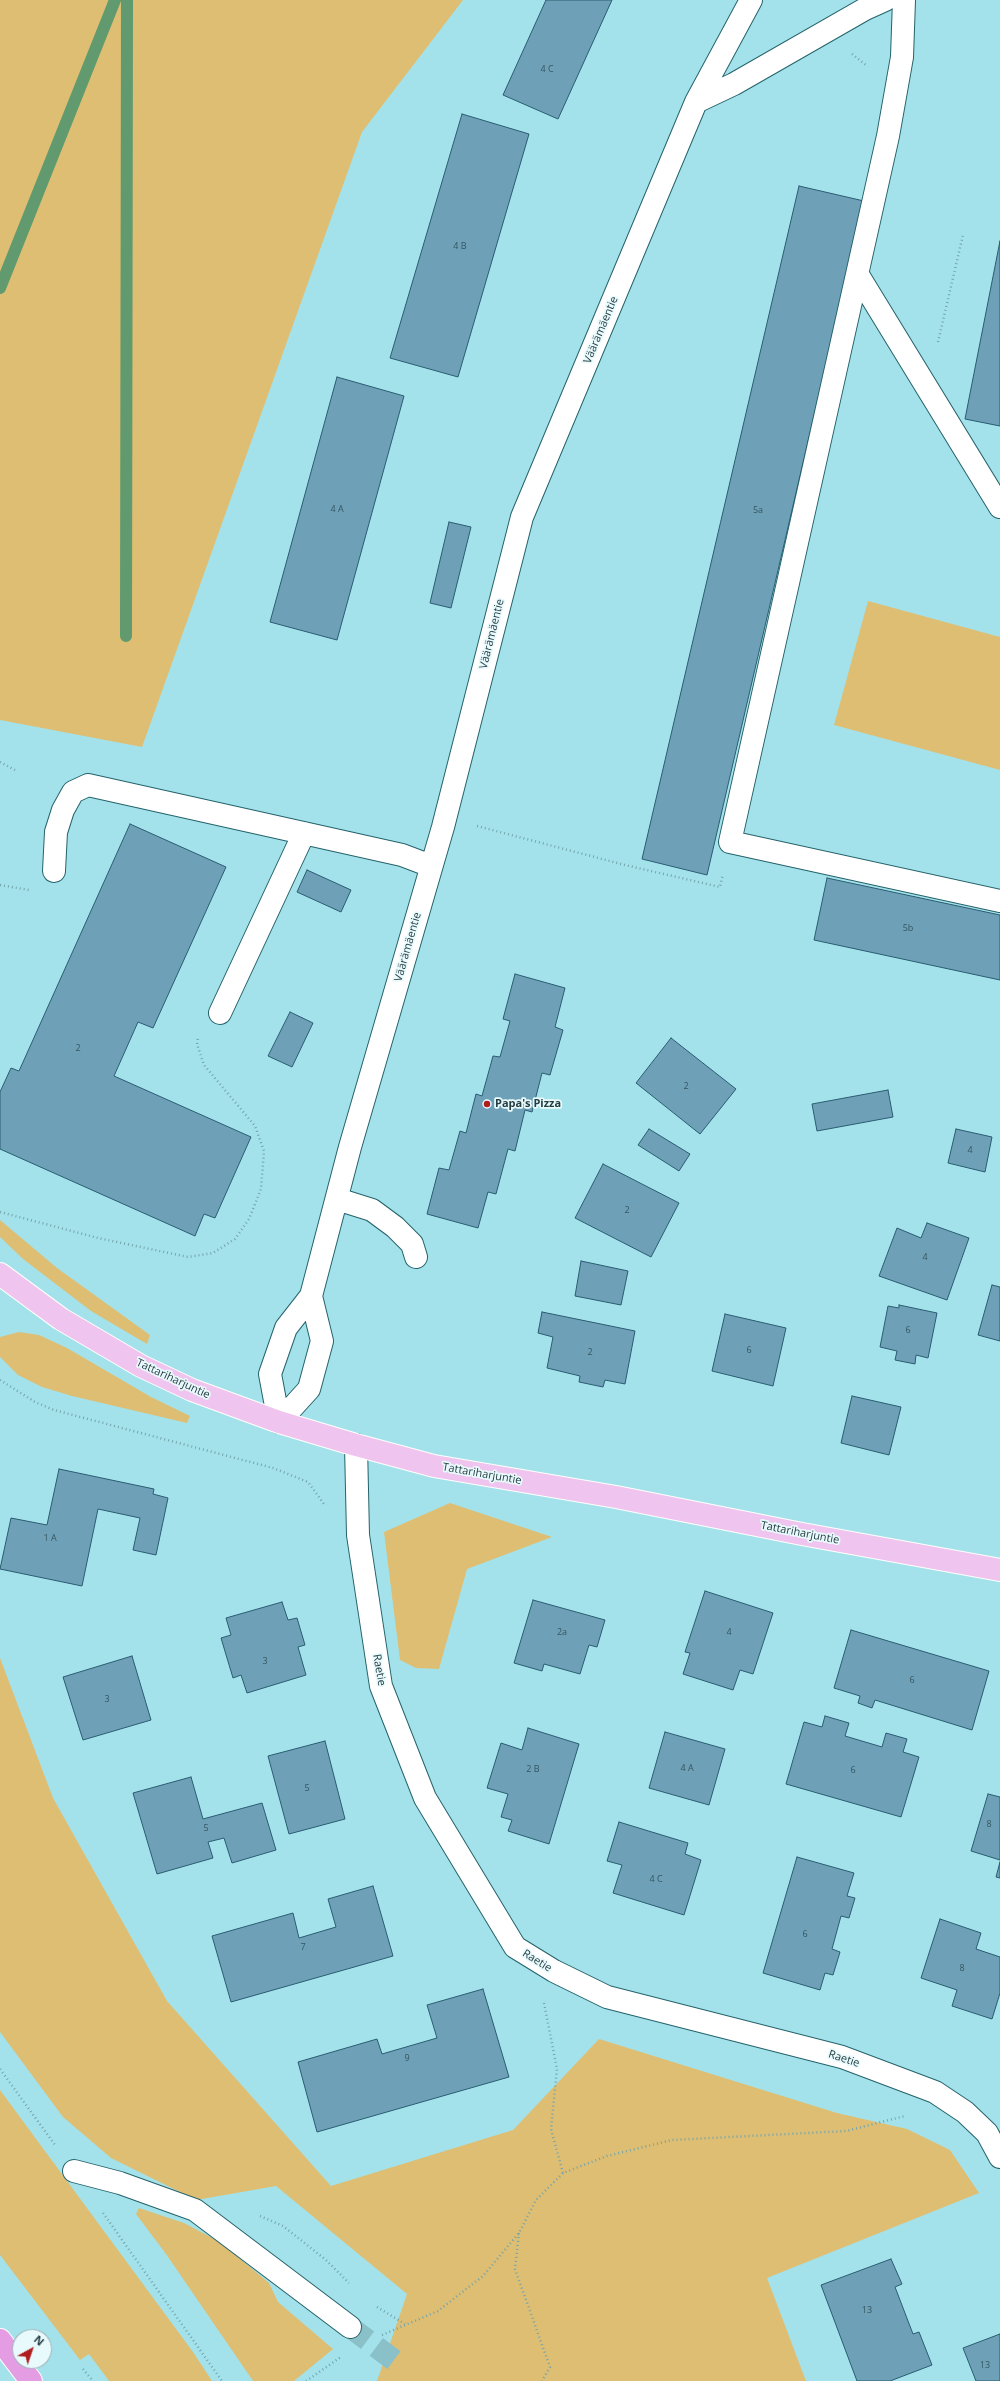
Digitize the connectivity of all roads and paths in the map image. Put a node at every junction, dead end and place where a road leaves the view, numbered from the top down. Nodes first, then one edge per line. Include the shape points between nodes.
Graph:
1 (751, 0) edge
2 (885, 0) edge
3 (904, 0) edge
4 (824, 32) junction
5 (897, 89) junction
6 (696, 102) junction
7 (963, 235) dead end
8 (858, 275) junction
9 (927, 390) junction
10 (1000, 507) edge
11 (0, 762) edge
12 (15, 770) dead end
13 (475, 825) dead end
14 (304, 834) junction
15 (730, 842) junction
16 (432, 866) junction
17 (54, 871) dead end
18 (1000, 901) edge
19 (220, 1013) joint
20 (337, 1200) junction
21 (0, 1212) edge
22 (416, 1257) dead end
23 (0, 1274) edge
24 (311, 1296) junction
25 (0, 1380) edge
26 (279, 1422) junction
27 (356, 1445) junction
28 (327, 1508) dead end
29 (1000, 1570) edge
30 (543, 1996) dead end
31 (0, 2070) edge
32 (935, 2092) junction
33 (993, 2129) edge
34 (1000, 2158) edge
35 (74, 2171) junction
36 (563, 2173) junction
37 (519, 2233) junction
38 (406, 2325) dead end
39 (350, 2327) tunnel mouth
40 (0, 2340) edge
41 (83, 2369) dead end
42 (31, 2381) edge
43 (93, 2381) edge
44 (222, 2381) edge
45 (542, 2381) edge

1 - 6 street, Väärämäentie
2 - 4 street
3 - 5 street via 902,57
4 - 5 path
4 - 6 street via 734,84
5 - 8 street
6 - 16 street, Väärämäentie via 522,517
7 - 9 path
8 - 9 street
8 - 15 street
9 - 10 street
11 - 12 path
13 - 15 path via 720,887
14 - 16 street via 402,855
14 - 17 street via 88,785 73,792 63,810 56,832
14 - 19 street
15 - 18 street
16 - 20 street, Väärämäentie
19 - 21 path via 205,1016 198,1032 197,1044 204,1065 255,1126 264,1152 261,1189 249,1219 235,1239 213,1253 188,1257 98,1238
20 - 22 street via 372,1210 412,1244
20 - 24 street, Väärämäentie
23 - 26 main road, Tattariharjuntie via 61,1319 141,1366 192,1390
24 - 26 street, Väärämäentie via 286,1328 270,1374
24 - 26 street, Väärämäentie via 322,1341 309,1389
25 - 28 path via 34,1402 54,1410 273,1468 308,1482
26 - 27 main road, Tattariharjuntie
27 - 29 main road, Tattariharjuntie via 434,1466 616,1497
27 - 32 street, Raetie via 358,1536 381,1686 425,1798 515,1947 554,1971 607,1997 842,2057
30 - 36 path via 557,2069 551,2129
31 - 35 path
32 - 33 street, Raetie
32 - 36 path via 908,2116 846,2131 672,2140 607,2156
33 - 34 street, Raetie
35 - 39 street via 120,2183 195,2210
35 - 44 path
36 - 37 path via 536,2200
37 - 38 path via 483,2276 438,2311
37 - 45 path via 515,2269 550,2367
40 - 42 highway
41 - 43 path

